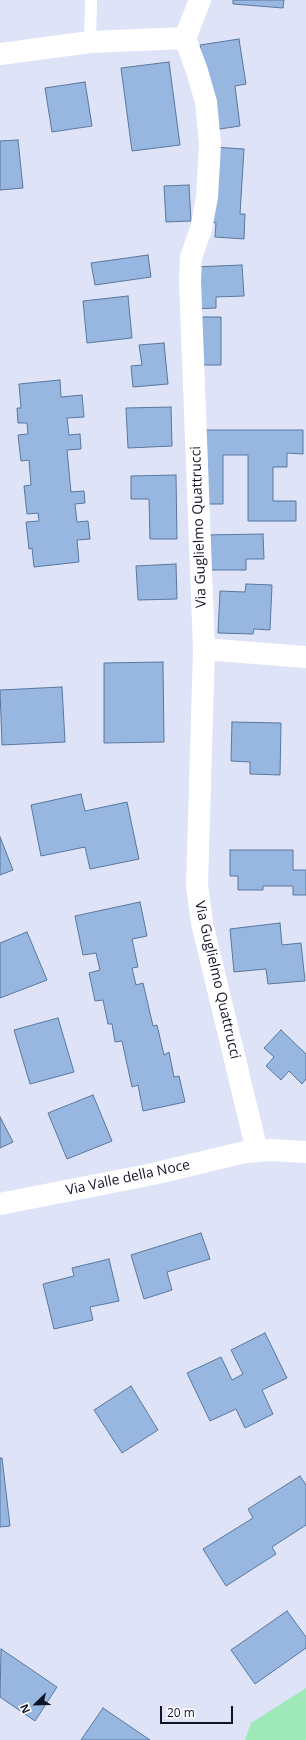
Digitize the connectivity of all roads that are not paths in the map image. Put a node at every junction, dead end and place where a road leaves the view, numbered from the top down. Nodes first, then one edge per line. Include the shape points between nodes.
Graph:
1 (91, 0) edge
2 (200, 0) edge
3 (185, 38) junction
4 (90, 42) junction
5 (0, 54) edge
6 (204, 649) junction
7 (306, 657) edge
8 (257, 1151) junction
9 (306, 1152) edge
10 (0, 1204) edge

1 - 4 lane
2 - 3 street
3 - 4 street
3 - 6 street, Via Guglielmo Quattrucci via 204,96 210,132 206,197 201,229 191,257 190,281
4 - 5 street
6 - 7 street
6 - 8 street, Via Guglielmo Quattrucci via 196,869 198,895 202,923
8 - 9 street
8 - 10 street, Via Valle della Noce

